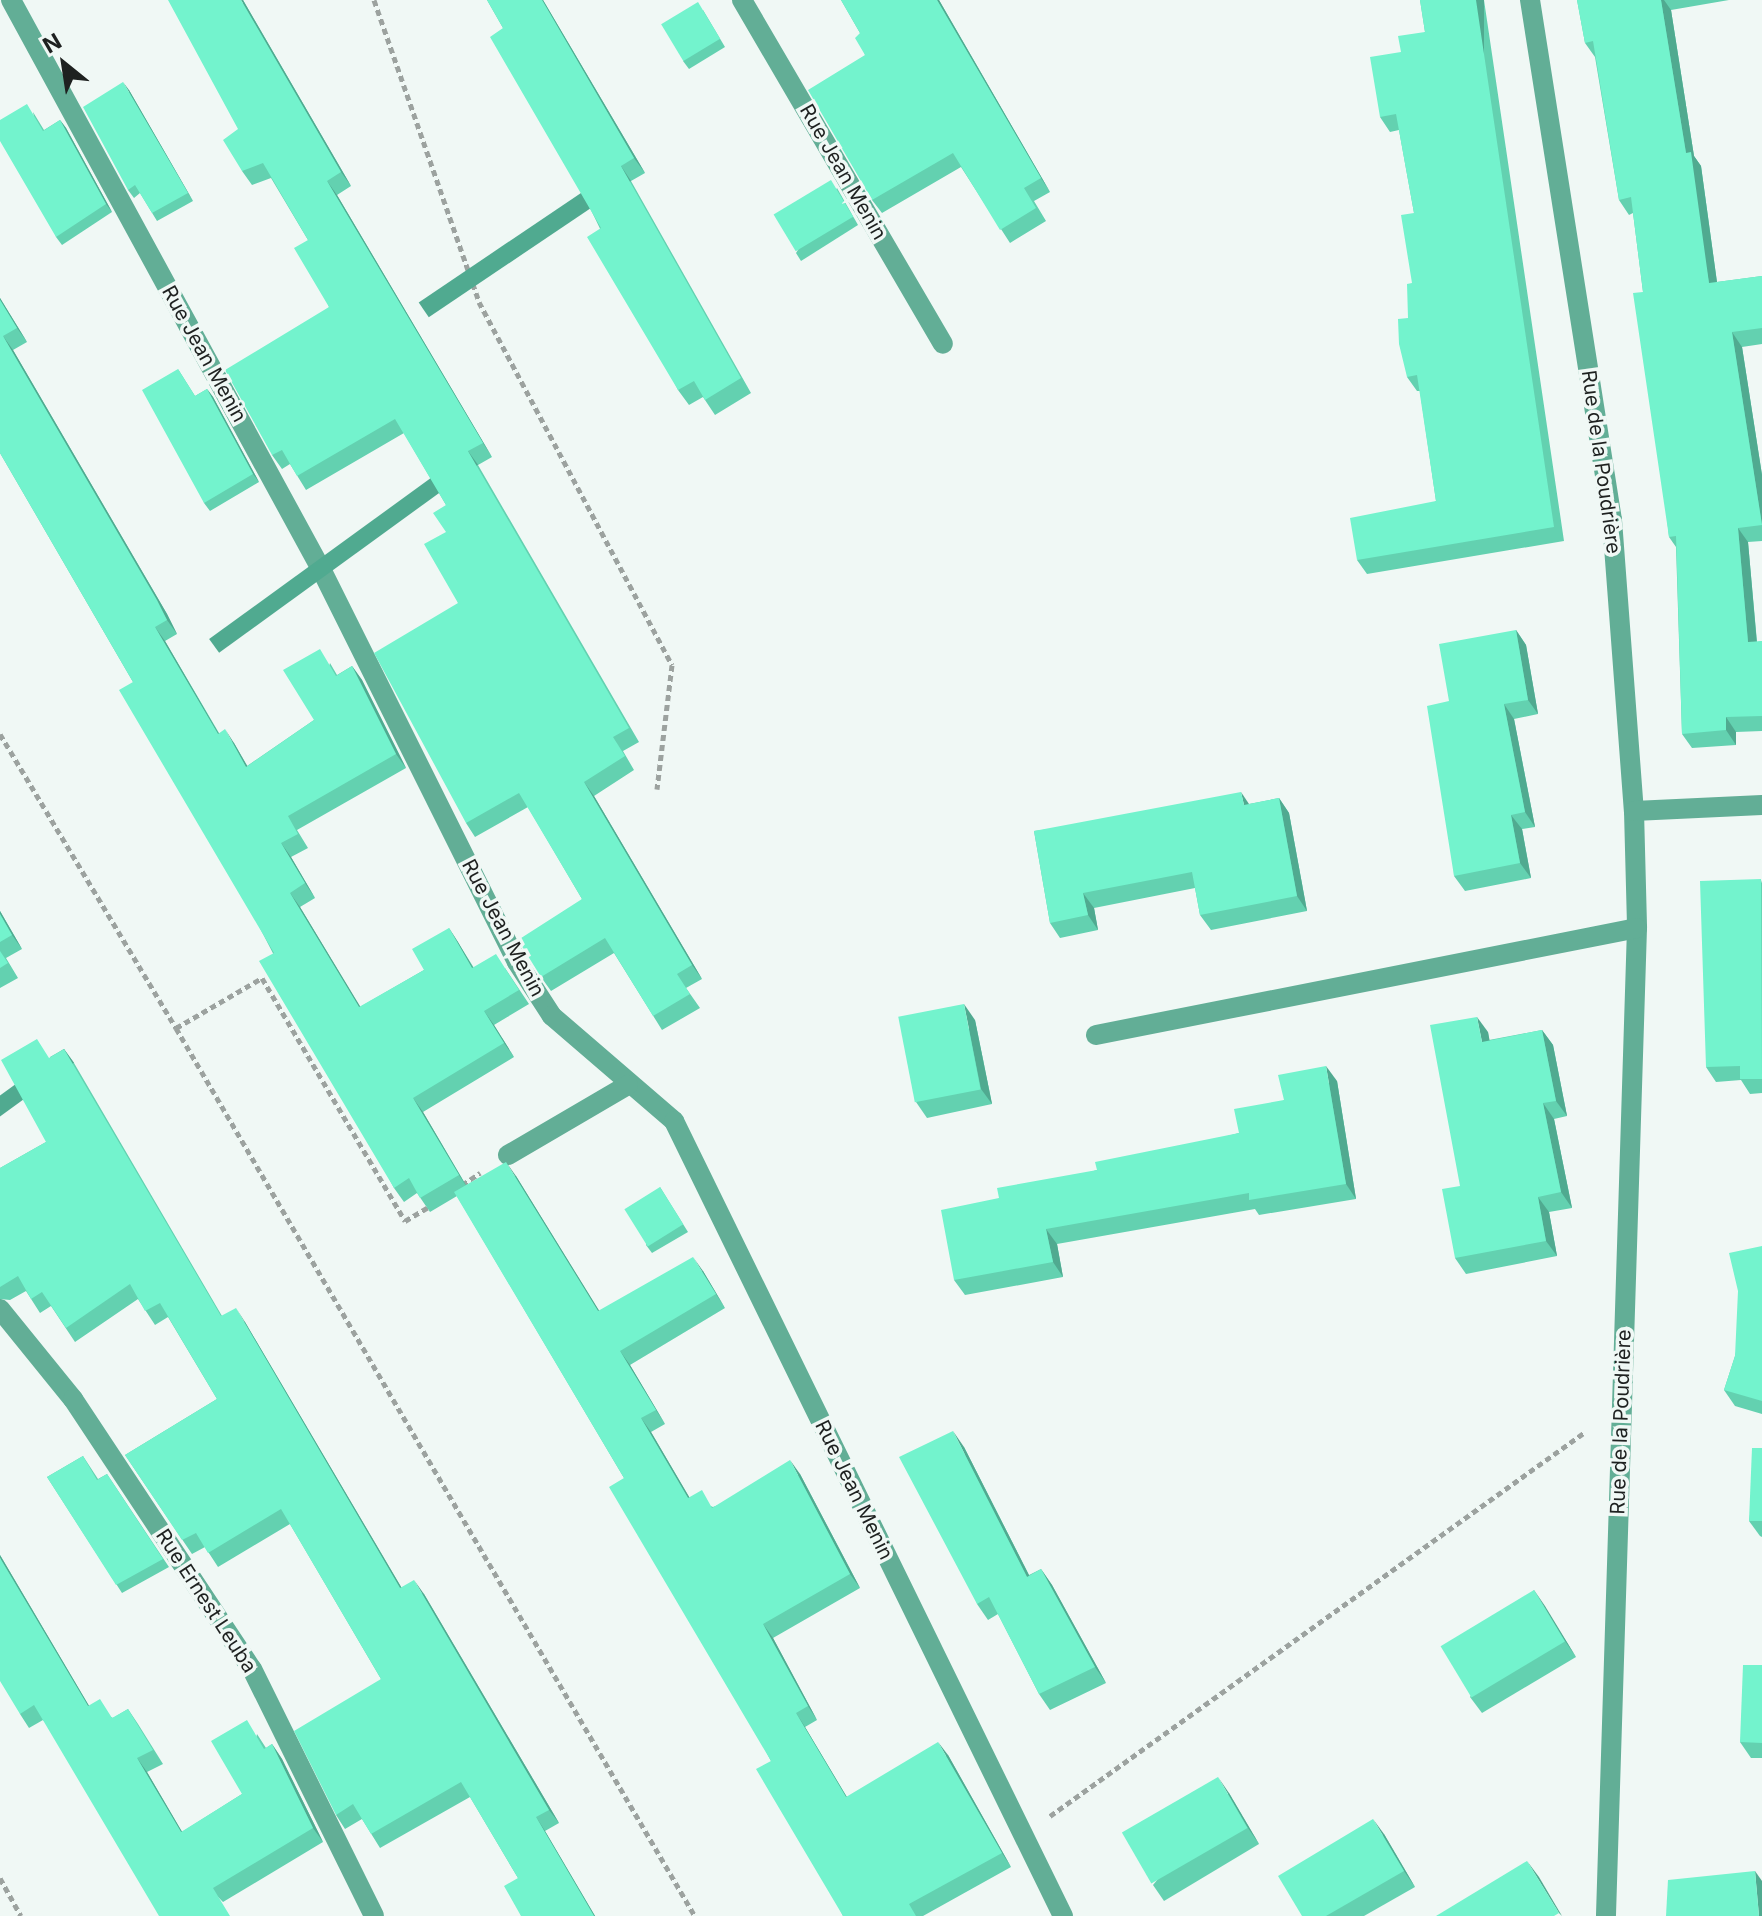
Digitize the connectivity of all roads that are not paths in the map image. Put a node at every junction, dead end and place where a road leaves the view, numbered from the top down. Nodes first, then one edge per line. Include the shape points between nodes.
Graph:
1 (11, 0) edge
2 (742, 0) edge
3 (1530, 0) edge
4 (943, 344) dead end
5 (1762, 805) edge
6 (1634, 811) junction
7 (1637, 928) junction
8 (1096, 1035) dead end
9 (628, 1085) junction
10 (508, 1155) road end
11 (0, 1309) edge
12 (374, 1916) edge
13 (1063, 1916) edge
14 (1606, 1916) edge

1 - 9 street, Rue Jean Menin via 321,569 517,962 552,1016
2 - 4 street, Rue Jean Menin
3 - 6 street, Rue de la Poudrière via 1612,520
5 - 6 street
6 - 7 street, Rue de la Poudrière
7 - 8 street
7 - 14 street, Rue de la Poudrière
9 - 10 street
9 - 13 street, Rue Jean Menin via 674,1121
11 - 12 street, Rue Ernest Leuba via 73,1399 252,1669

